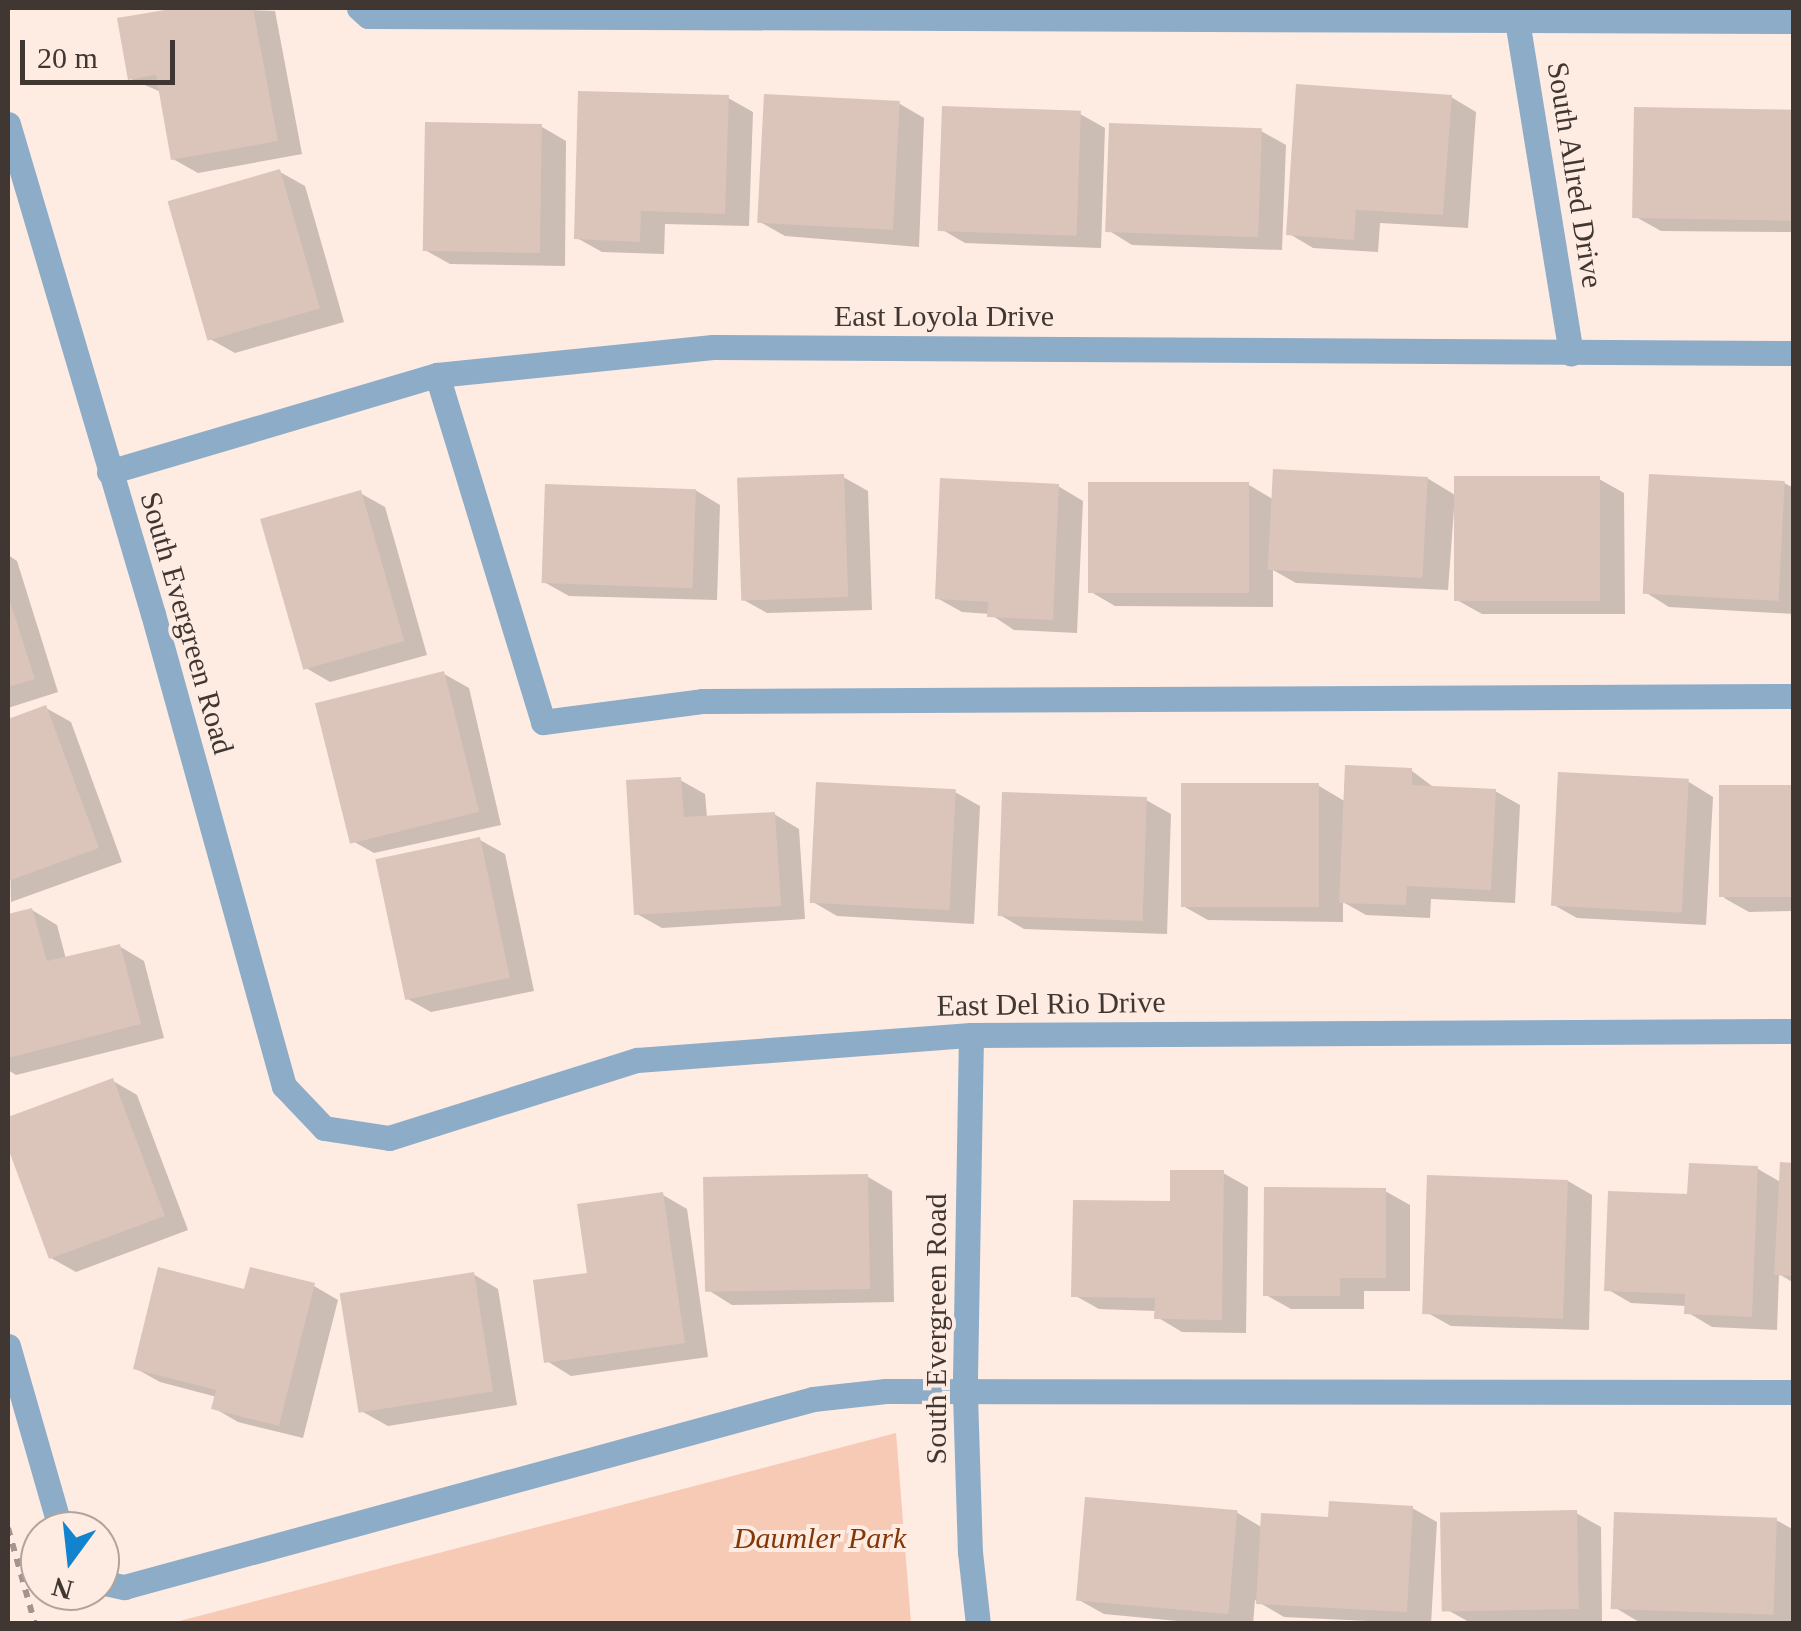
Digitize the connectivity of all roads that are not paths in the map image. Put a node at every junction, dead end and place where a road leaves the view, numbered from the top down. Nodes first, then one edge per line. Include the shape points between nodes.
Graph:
1 (359, 8) edge
2 (1516, 15) edge
3 (1794, 21) edge
4 (8, 124) edge
5 (1794, 352) edge
6 (1571, 353) junction
7 (437, 375) junction
8 (109, 472) junction
9 (1794, 696) edge
10 (1794, 1031) edge
11 (971, 1035) junction
12 (324, 1128) joint
13 (8, 1346) edge
14 (1794, 1392) edge
15 (965, 1394) junction
16 (55, 1511) edge
17 (120, 1585) edge
18 (978, 1624) edge

1 - 2 street via 368,16
2 - 3 street
2 - 6 street, South Allred Drive
4 - 8 street, South Evergreen Road
5 - 6 street, East Loyola Drive
6 - 7 street, East Loyola Drive via 714,347
7 - 8 street, East Loyola Drive
7 - 9 street via 543,722 702,701
8 - 12 street, South Evergreen Road via 284,1086
10 - 11 street, East Del Rio Drive
11 - 12 street, East Del Rio Drive via 638,1060 388,1138
11 - 15 street, South Evergreen Road
13 - 16 street
14 - 15 street
15 - 17 street via 886,1391 813,1399
15 - 18 street, South Evergreen Road

